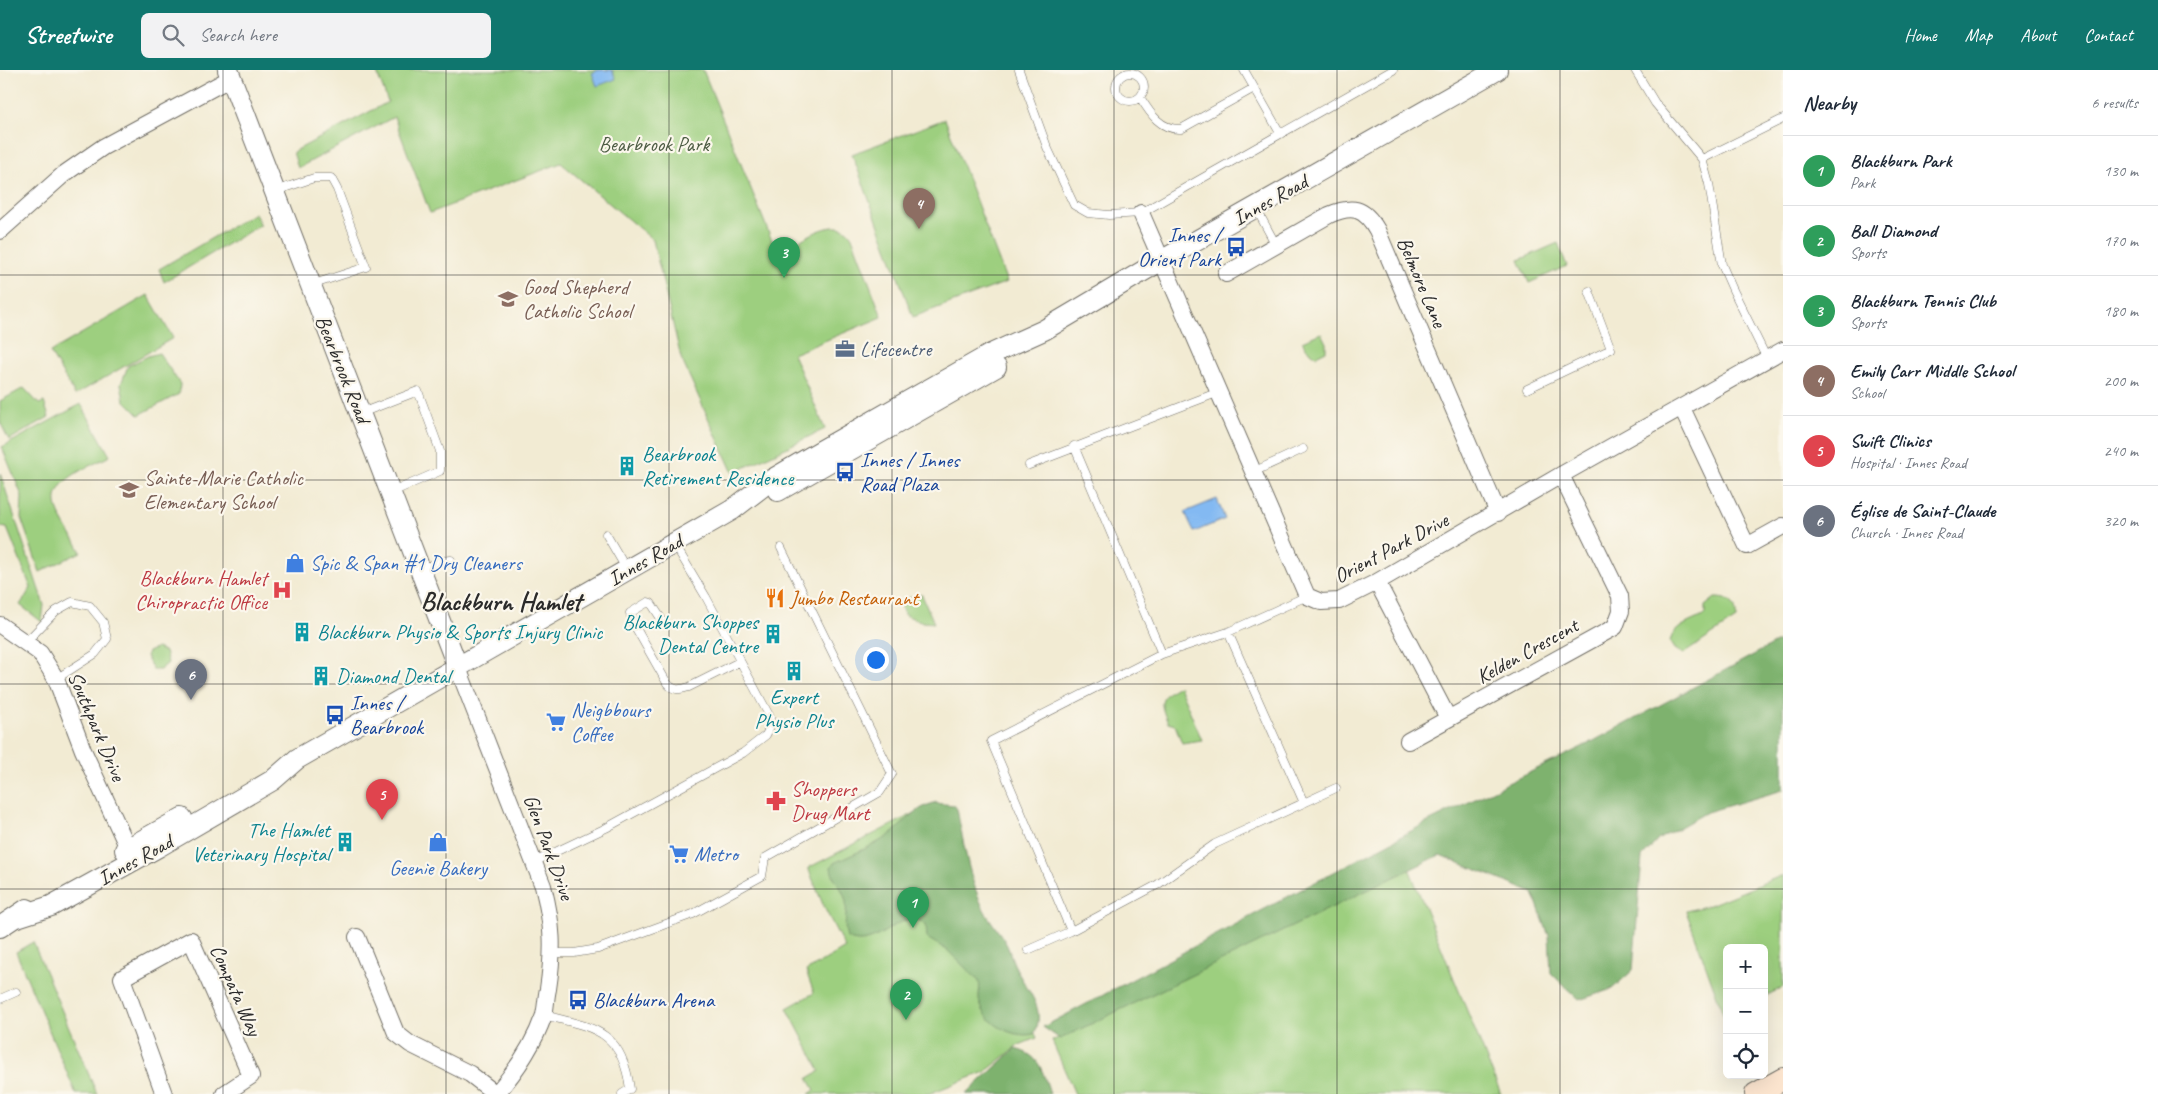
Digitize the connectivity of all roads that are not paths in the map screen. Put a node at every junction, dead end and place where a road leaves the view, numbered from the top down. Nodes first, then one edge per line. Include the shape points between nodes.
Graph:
1 (1019, 70) edge
2 (1244, 70) edge
3 (1394, 70) edge
4 (1496, 70) edge
5 (1635, 70) edge
6 (229, 74) edge
7 (1477, 75) edge
8 (1254, 88) junction
9 (1140, 97) dead end
10 (1783, 119) edge
11 (1280, 133) junction
12 (1702, 159) junction
13 (275, 191) junction
14 (1256, 208) junction
15 (1141, 213) junction
16 (0, 230) edge
17 (1276, 245) junction
18 (1162, 260) junction
19 (1226, 274) dead end
20 (309, 286) junction
21 (1589, 291) dead end
22 (1783, 350) edge
23 (1767, 359) junction
24 (1527, 389) dead end
25 (1219, 392) junction
26 (1682, 408) junction
27 (360, 414) junction
28 (1074, 446) junction
29 (1303, 449) dead end
30 (1029, 465) dead end
31 (1253, 472) junction
32 (1561, 475) junction
33 (392, 492) junction
34 (1498, 513) junction
35 (1783, 526) edge
36 (606, 534) dead end
37 (674, 543) junction
38 (781, 548) dead end
39 (451, 560) dead end
40 (421, 570) junction
41 (627, 570) junction
42 (1377, 582) junction
43 (1307, 596) junction
44 (662, 620) dead end
45 (0, 625) edge
46 (1228, 632) junction
47 (26, 642) junction
48 (1162, 654) junction
49 (739, 662) junction
50 (458, 668) junction
51 (56, 678) junction
52 (1448, 718) junction
53 (1408, 742) dead end
54 (1336, 788) dead end
55 (1304, 802) junction
56 (131, 854) junction
57 (534, 862) junction
58 (8, 922) edge
59 (1071, 931) junction
60 (357, 938) dead end
61 (1028, 950) dead end
62 (552, 953) junction
63 (16, 992) dead end
64 (0, 999) edge
65 (544, 1015) junction
66 (1783, 1079) edge
67 (164, 1094) edge
68 (224, 1094) edge
69 (496, 1094) edge
70 (622, 1094) edge
71 (1756, 1094) edge

1 - 15 lane via 1047,147 1074,205 1088,213
2 - 8 lane
3 - 11 lane
4 - 7 street, Innes Road
5 - 12 lane via 1656,103
6 - 13 street, Bearbrook Road
6 - 16 street via 103,147 64,174
7 - 14 street, Innes Road
8 - 9 lane via 1181,129 1162,125
8 - 11 lane
10 - 12 lane
11 - 15 lane
12 - 23 lane via 1722,264
13 - 20 street, Bearbrook Road
13 - 20 lane via 314,178 330,178 366,267
14 - 17 lane
14 - 18 street, Innes Road
15 - 18 street, Orient Park Drive
17 - 19 street, Belmore Lane
17 - 34 street, Belmore Lane via 1340,210 1354,208 1371,220
18 - 25 street, Orient Park Drive
18 - 37 street, Innes Road via 1044,330 991,354 822,450 771,480 732,510
20 - 27 street, Bearbrook Road
21 - 24 lane via 1611,349
22 - 23 street, Orient Park Drive
23 - 26 street, Orient Park Drive
25 - 28 lane
25 - 31 street, Orient Park Drive
26 - 32 street, Orient Park Drive
26 - 35 street via 1747,546
27 - 33 street, Bearbrook Road
27 - 33 lane via 418,391 440,450 440,471
28 - 30 lane
28 - 48 lane
29 - 31 lane
31 - 43 street, Orient Park Drive
32 - 34 street, Orient Park Drive
32 - 52 street, Kelden Crescent via 1620,596 1621,611 1615,627
33 - 40 street, Bearbrook Road
34 - 42 street, Orient Park Drive
36 - 41 lane
37 - 41 street, Innes Road
37 - 49 lane
38 - 62 lane via 892,774 880,792 764,858 762,876 693,914 598,949 574,954
39 - 40 lane via 440,561
40 - 50 street, Bearbrook Road
41 - 50 street, Innes Road
42 - 43 street, Orient Park Drive via 1339,601 1321,602
42 - 52 street
43 - 46 lane
44 - 49 lane via 648,602 630,613 672,688 689,687
45 - 47 street, Southpark Drive
46 - 48 lane
46 - 55 lane
47 - 51 street, Southpark Drive via 40,652
47 - 51 lane via 56,611 72,602 90,606 103,622 106,639 95,654
48 - 59 lane via 991,741
49 - 57 lane via 770,717 766,734 743,753 606,828
50 - 56 street, Innes Road via 297,759 267,770
50 - 57 street, Glen Park Drive
51 - 56 street, Southpark Drive via 83,750
52 - 53 street
54 - 55 lane
55 - 59 lane via 1215,844 1157,884
56 - 58 street, Innes Road via 45,895
57 - 62 street, Glen Park Drive via 552,918
59 - 61 lane
60 - 69 street via 396,1033 410,1044 470,1074
62 - 65 street, Glen Park Drive
63 - 64 lane
65 - 69 street, Glen Park Drive via 528,1049
65 - 70 lane via 604,1034 615,1044 628,1072 630,1089
66 - 71 main road
67 - 68 street, Compata Way via 122,978 191,940 251,1076

